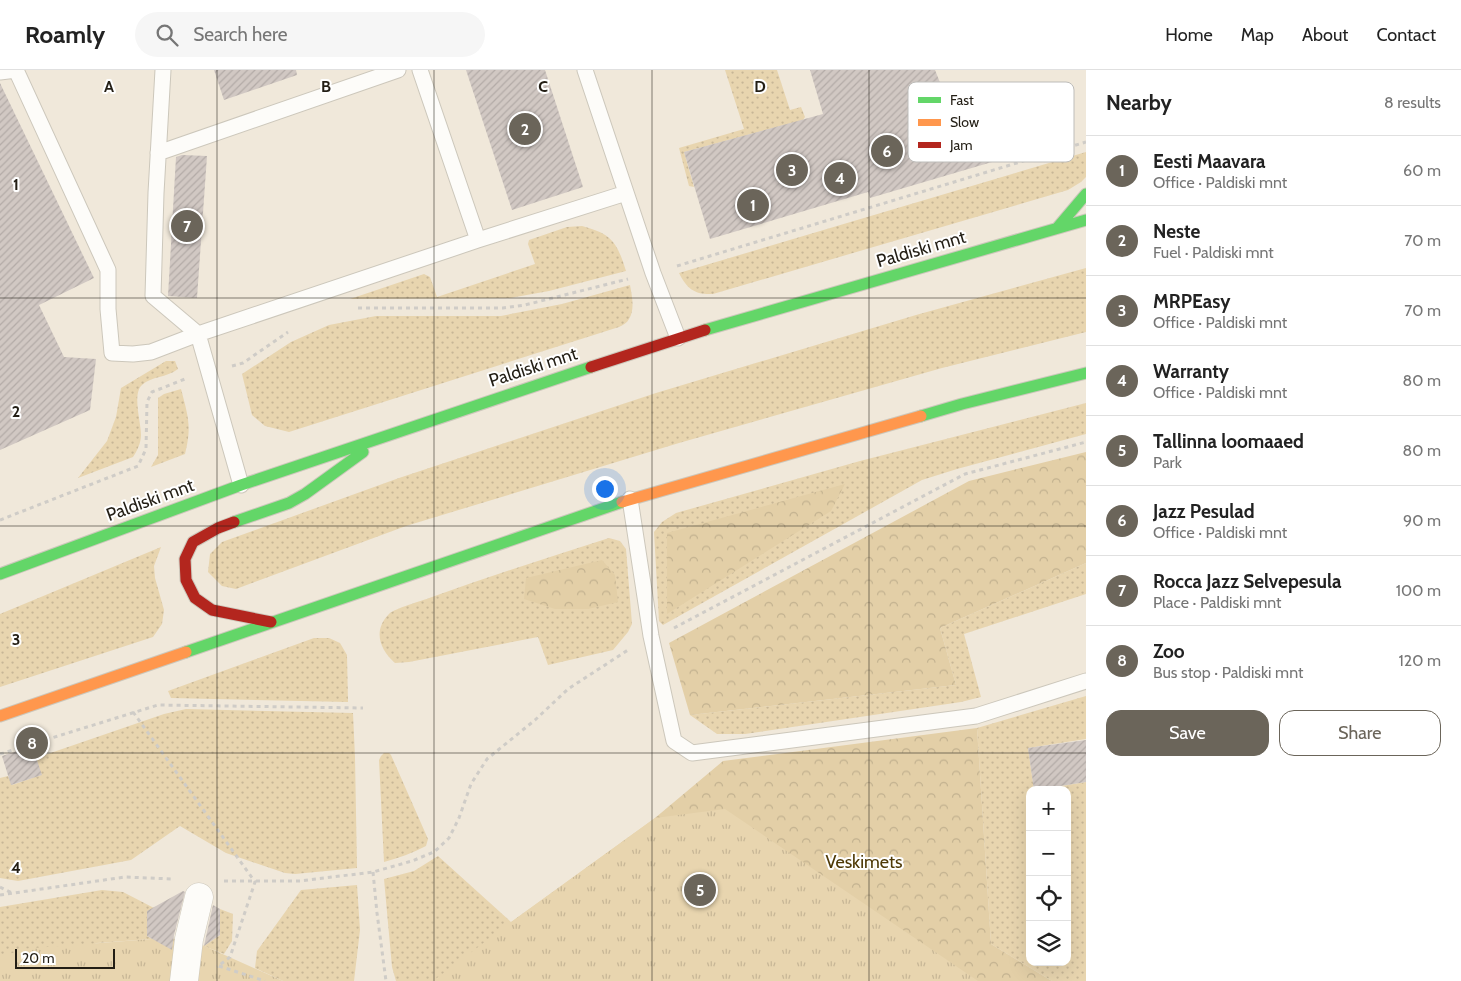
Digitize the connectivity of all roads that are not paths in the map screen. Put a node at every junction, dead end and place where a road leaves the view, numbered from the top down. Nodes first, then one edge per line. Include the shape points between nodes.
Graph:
1 (163, 70) edge
2 (398, 70) edge
3 (420, 70) edge
4 (585, 70) edge
5 (0, 72) edge
6 (158, 153) junction
7 (626, 193) junction
8 (1086, 194) edge
9 (1086, 220) edge
10 (1058, 227) junction
11 (478, 240) junction
12 (198, 334) junction
13 (678, 338) junction
14 (1086, 373) edge
15 (386, 435) junction
16 (241, 485) junction
17 (630, 499) junction
18 (0, 574) edge
19 (271, 622) junction
20 (1086, 681) edge
21 (0, 716) edge
22 (210, 889) road end
23 (184, 981) edge

1 - 6 lane
2 - 6 lane
3 - 11 lane
4 - 7 lane
5 - 12 lane via 16,70 108,270 112,353 151,352
6 - 12 lane via 153,296
7 - 11 lane
7 - 13 lane
8 - 10 main road
9 - 10 main road, Paldiski mnt
10 - 13 main road, Paldiski mnt
11 - 12 lane
12 - 16 lane
13 - 15 main road, Paldiski mnt
14 - 17 main road via 962,404
15 - 16 main road, Paldiski mnt
15 - 19 main road via 289,503 218,528 193,542 185,558 186,580 195,598 212,610
16 - 18 main road, Paldiski mnt
17 - 19 main road
17 - 20 lane via 651,636 674,741 692,753 976,716
19 - 21 main road
22 - 23 street via 189,939

